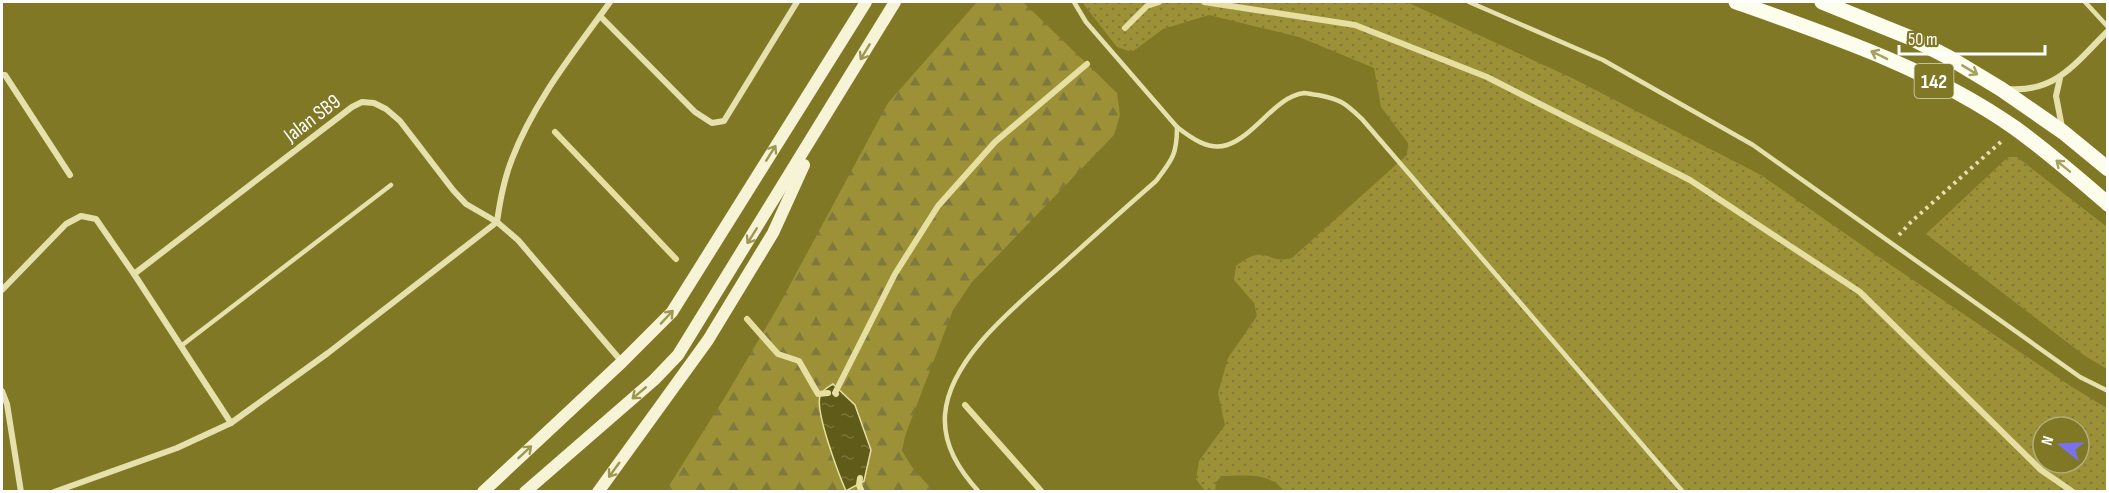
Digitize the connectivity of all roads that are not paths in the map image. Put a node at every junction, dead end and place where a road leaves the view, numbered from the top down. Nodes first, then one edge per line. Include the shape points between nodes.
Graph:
1 (610, 2) edge
2 (797, 2) edge
3 (866, 2) edge
4 (896, 2) edge
5 (1074, 2) edge
6 (1469, 2) edge
7 (1736, 2) edge
8 (1822, 2) edge
9 (2085, 2) edge
10 (600, 16) junction
11 (2108, 29) edge
12 (2, 75) edge
13 (2060, 78) junction
14 (2001, 89) junction
15 (827, 115) junction
16 (1177, 127) junction
17 (2063, 132) junction
18 (2108, 169) edge
19 (70, 175) dead end
20 (391, 185) dead end
21 (2108, 204) edge
22 (497, 222) junction
23 (134, 274) junction
24 (2, 290) edge
25 (181, 346) junction
26 (622, 362) junction
27 (2, 391) edge
28 (2108, 391) edge
29 (231, 423) junction
30 (21, 492) edge
31 (54, 492) edge
32 (483, 492) edge
33 (525, 492) edge
34 (598, 492) edge
35 (979, 492) edge
36 (1683, 492) edge

1 - 10 street
2 - 10 street via 724,122 712,123 695,112
26 -> 3 main road via 672,312
4 -> 15 main road
5 - 16 lane via 1086,22
6 - 28 lane via 1603,60 1753,145 2080,377
21 -> 7 main road, 142 via 2016,129 1983,108 1867,49
8 -> 14 main road, 142 via 1911,38
9 - 11 lane
10 - 22 street via 528,124 502,190
11 - 13 street
12 - 19 street
13 - 14 street via 2022,90
13 - 17 street via 2056,96
14 - 17 main road, 142
15 -> 33 main road via 678,355
15 -> 34 main road via 772,233 708,340
16 - 35 lane via 1177,146 1156,181 992,328 950,389 945,415 947,443 962,473
16 - 36 lane via 1207,145 1227,145 1288,99 1305,93 1344,102
17 - 18 main road, 142
20 - 25 lane
22 - 23 street, Jalan SB9 via 466,204 386,109 362,102
22 - 26 street via 535,258
22 - 29 street
23 - 24 street via 96,219 81,216 66,224
23 - 25 street
25 - 29 street
32 -> 26 main road
27 - 30 street
29 - 31 street via 177,448

